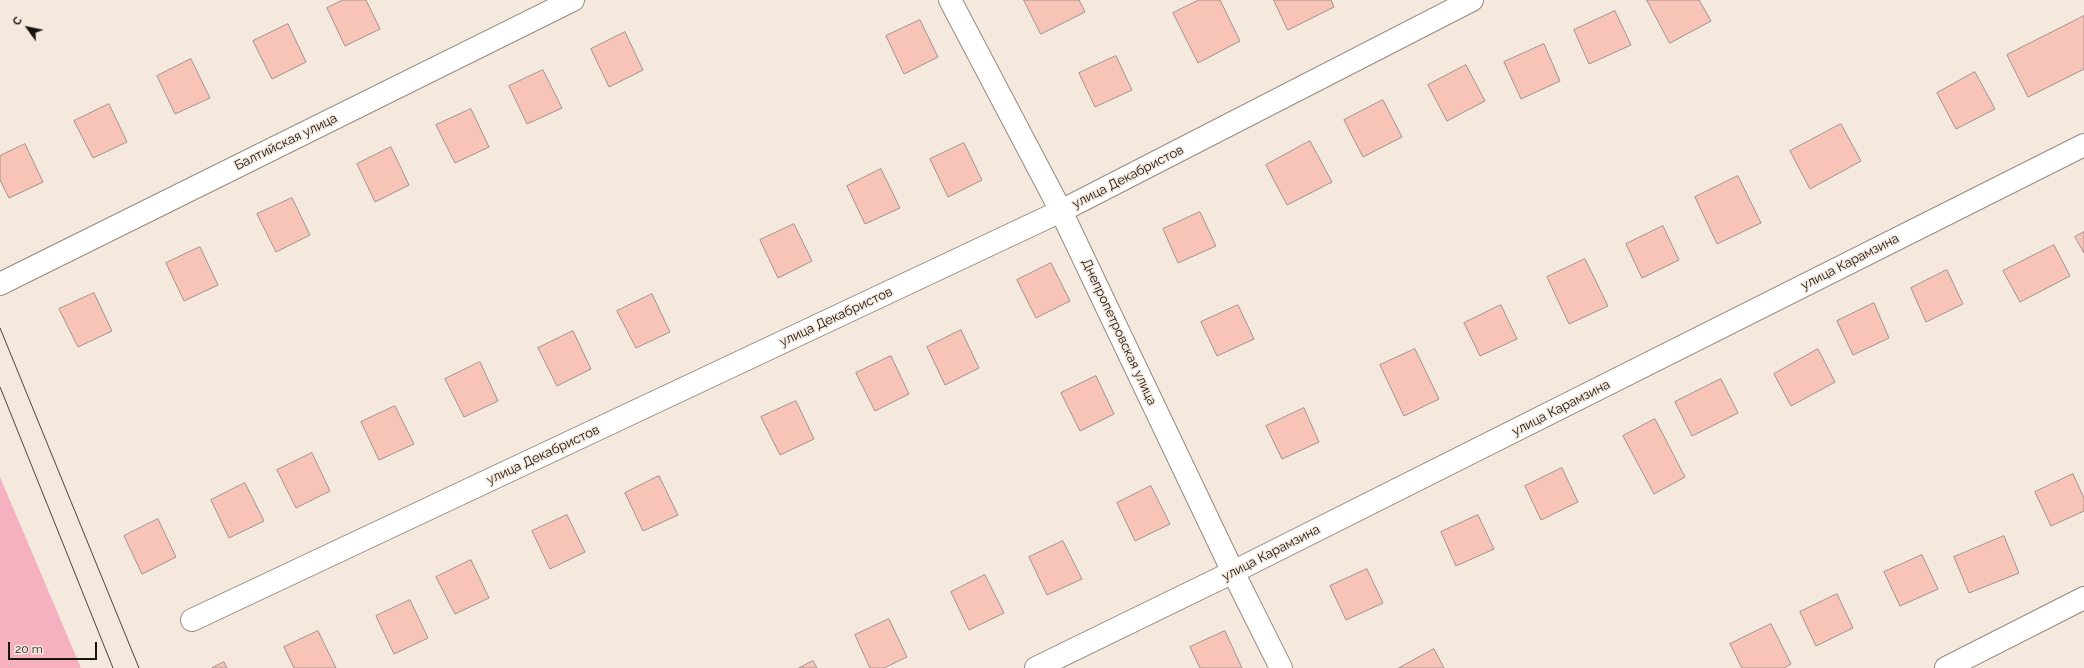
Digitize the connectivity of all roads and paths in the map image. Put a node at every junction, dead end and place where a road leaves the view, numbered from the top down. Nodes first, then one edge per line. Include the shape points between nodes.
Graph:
1 (573, 0) edge
2 (950, 0) edge
3 (1472, 0) edge
4 (2084, 145) edge
5 (1061, 211) junction
6 (0, 284) edge
7 (1233, 572) junction
8 (2084, 598) edge
9 (192, 620) dead end
10 (1036, 668) edge
11 (1281, 668) edge
12 (1946, 668) edge

1 - 6 street, Балтийская улица
2 - 5 street, Днепропетровская улица
3 - 5 street, улица Декабристов
4 - 7 street, улица Карамзина
5 - 7 street, Днепропетровская улица
5 - 9 street, улица Декабристов
7 - 10 street, улица Карамзина
7 - 11 street, Днепропетровская улица
8 - 12 street

